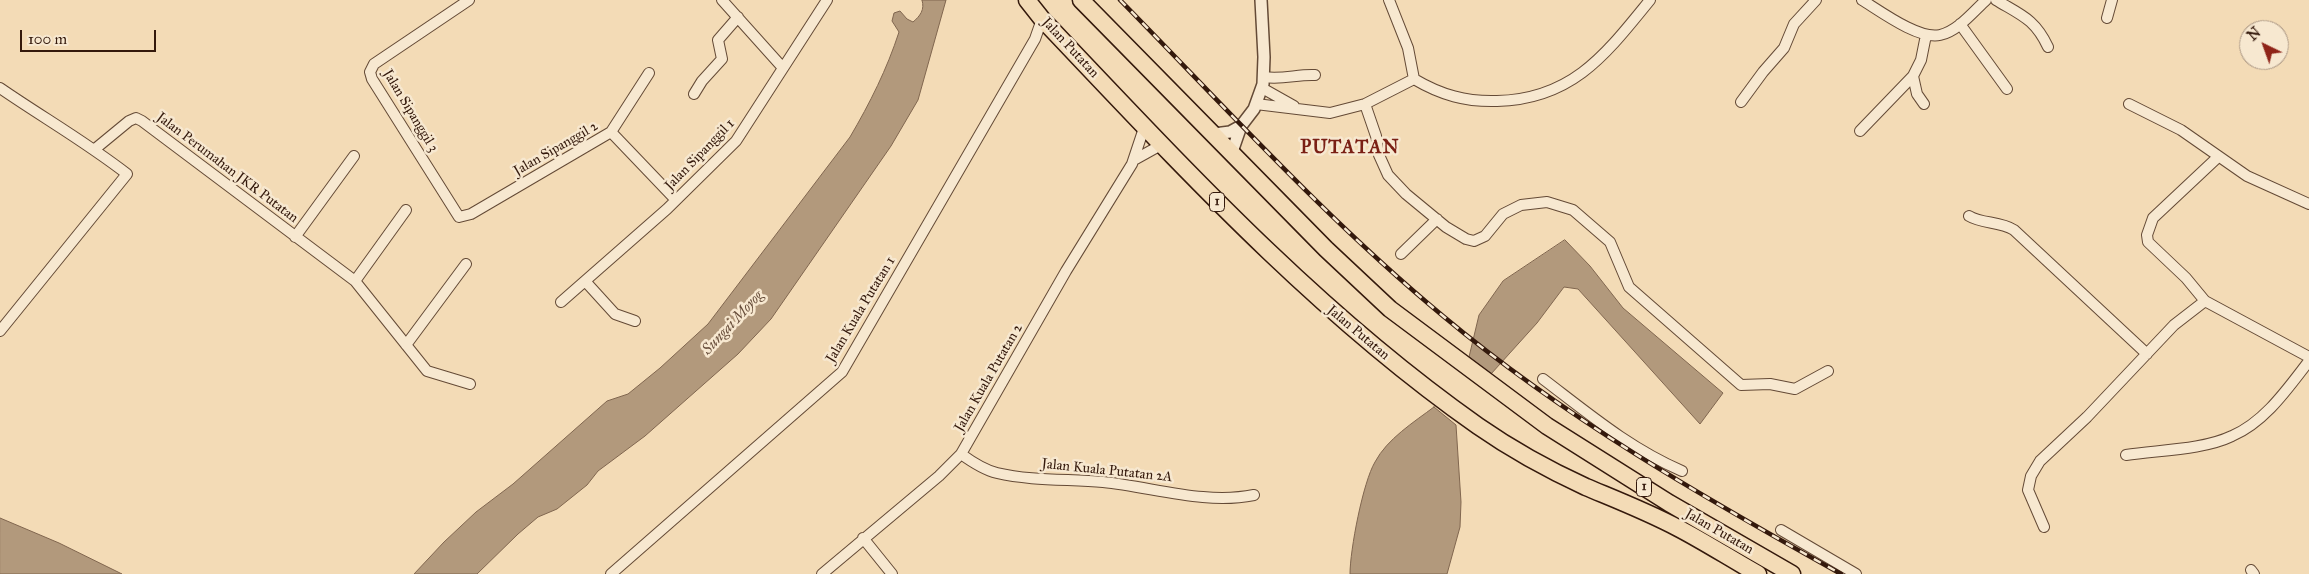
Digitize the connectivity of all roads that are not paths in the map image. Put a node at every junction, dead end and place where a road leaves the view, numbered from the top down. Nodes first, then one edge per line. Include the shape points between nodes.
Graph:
1 (469, 0) edge
2 (722, 0) edge
3 (827, 0) edge
4 (1027, 0) edge
5 (1081, 0) edge
6 (1261, 0) edge
7 (1389, 0) edge
8 (1650, 0) edge
9 (1816, 0) edge
10 (1862, 0) edge
11 (1986, 0) edge
12 (1996, 0) edge
13 (2112, 0) edge
14 (738, 18) junction
15 (2107, 18) dead end
16 (1042, 19) junction
17 (1960, 24) junction
18 (1056, 34) junction
19 (1926, 36) junction
20 (2048, 47) dead end
21 (1028, 49) junction
22 (783, 68) junction
23 (649, 73) dead end
24 (1315, 75) dead end
25 (1913, 76) junction
26 (1414, 80) junction
27 (1263, 83) junction
28 (0, 88) edge
29 (2007, 89) dead end
30 (694, 94) dead end
31 (1741, 102) dead end
32 (1256, 104) junction
33 (1365, 104) junction
34 (1924, 104) dead end
35 (2129, 104) dead end
36 (1296, 108) junction
37 (1241, 126) junction
38 (1144, 128) junction
39 (1860, 131) dead end
40 (611, 132) junction
41 (1214, 134) junction
42 (1161, 145) junction
43 (95, 149) junction
44 (1232, 152) junction
45 (354, 156) dead end
46 (2218, 157) junction
47 (1134, 160) junction
48 (676, 200) junction
49 (2309, 204) edge
50 (406, 210) dead end
51 (1969, 216) dead end
52 (459, 218) joint
53 (1437, 219) junction
54 (295, 236) junction
55 (1401, 254) dead end
56 (466, 264) dead end
57 (355, 281) junction
58 (585, 281) junction
59 (2205, 301) junction
60 (561, 302) dead end
61 (635, 321) dead end
62 (0, 330) edge
63 (406, 345) junction
64 (2147, 354) junction
65 (2309, 357) edge
66 (2309, 361) edge
67 (1828, 371) dead end
68 (1543, 379) dead end
69 (470, 384) dead end
70 (961, 454) junction
71 (2126, 455) dead end
72 (1682, 472) dead end
73 (1254, 495) dead end
74 (2044, 527) dead end
75 (1781, 530) dead end
76 (864, 538) junction
77 (1737, 543) junction
78 (1743, 566) junction
79 (611, 574) edge
80 (822, 574) edge
81 (892, 574) edge
82 (1758, 574) edge
83 (1792, 574) edge
84 (1856, 574) edge

1 - 52 street, Jalan Sipanggil 3 via 374,64 370,72
2 - 14 street
3 - 22 street, Jalan Sipanggil 1
4 - 16 highway, Jalan Putatan / 1
5 - 41 highway, Jalan Putatan / 1
6 - 27 street
7 - 26 street via 1408,48
8 - 26 street via 1589,67 1545,94 1517,100 1476,101 1448,96
9 - 31 street via 1794,24 1784,48
10 - 19 street
11 - 17 street
12 - 20 street via 2031,21
13 - 15 street
14 - 22 street
14 - 30 street via 718,40 722,59
16 - 18 highway, Jalan Putatan / 1
16 - 21 street, Jalan Kuala Putatan 1
17 - 19 street via 1940,35
17 - 29 street
18 - 21 street, Jalan Kuala Putatan 1 via 1043,38
18 - 38 highway, Jalan Putatan / 1
19 - 25 street via 1921,60
21 - 79 street, Jalan Kuala Putatan 1 via 842,372
22 - 48 street, Jalan Sipanggil 1 via 736,141
23 - 40 street
24 - 27 street via 1292,75
25 - 34 street via 1917,94
25 - 39 street
26 - 33 street
27 - 32 street
27 - 36 street
28 - 43 street
32 - 36 street
32 - 37 street
33 - 36 street via 1330,113
33 - 53 street via 1388,175
35 - 46 street via 2181,130
37 - 41 street via 1230,132
37 - 44 street
38 - 42 highway, Jalan Putatan / 1
38 - 47 street, Jalan Kuala Putatan 2
40 - 48 street, Jalan Sipanggil 2
40 - 52 street, Jalan Sipanggil 2
41 - 44 highway, Jalan Putatan / 1
42 - 47 street, Jalan Kuala Putatan 2
42 - 78 highway, Jalan Putatan / 1 via 1339,319 1479,427 1560,474 1677,528
43 - 54 street, Jalan Perumahan JKR Putatan via 136,118
43 - 62 street via 126,174
44 - 77 highway, Jalan Putatan / 1 via 1367,290 1451,356 1501,394 1610,466
45 - 54 street, Jalan Perumahan JKR Putatan
46 - 49 street via 2247,176
46 - 59 street via 2153,218 2147,235 2148,242
47 - 70 street, Jalan Kuala Putatan 2
48 - 58 street, Jalan Sipanggil 1
50 - 57 street
51 - 64 street via 2014,230
53 - 55 street
53 - 67 street via 1474,241 1485,236 1512,208 1535,202 1561,205 1589,221 1610,242 1629,287 1741,385 1770,384 1796,389
54 - 57 street, Jalan Perumahan JKR Putatan
56 - 63 street
57 - 63 street, Jalan Perumahan JKR Putatan
58 - 60 street, Jalan Sipanggil 1
58 - 61 street via 616,314
59 - 64 street via 2174,325
59 - 65 street
63 - 69 street, Jalan Perumahan JKR Putatan via 427,371
64 - 74 street via 2035,467 2028,490
66 - 71 street via 2271,408 2243,431 2203,444
68 - 72 street via 1619,438
70 - 73 street, Jalan Kuala Putatan 2A via 986,470 1006,474 1104,482 1216,497
70 - 76 street, Jalan Kuala Putatan 2
75 - 84 street
76 - 80 street, Jalan Kuala Putatan 2
76 - 81 street
77 - 78 highway via 1744,553
77 - 83 highway, Jalan Putatan / 1
78 - 82 highway, Jalan Putatan / 1

